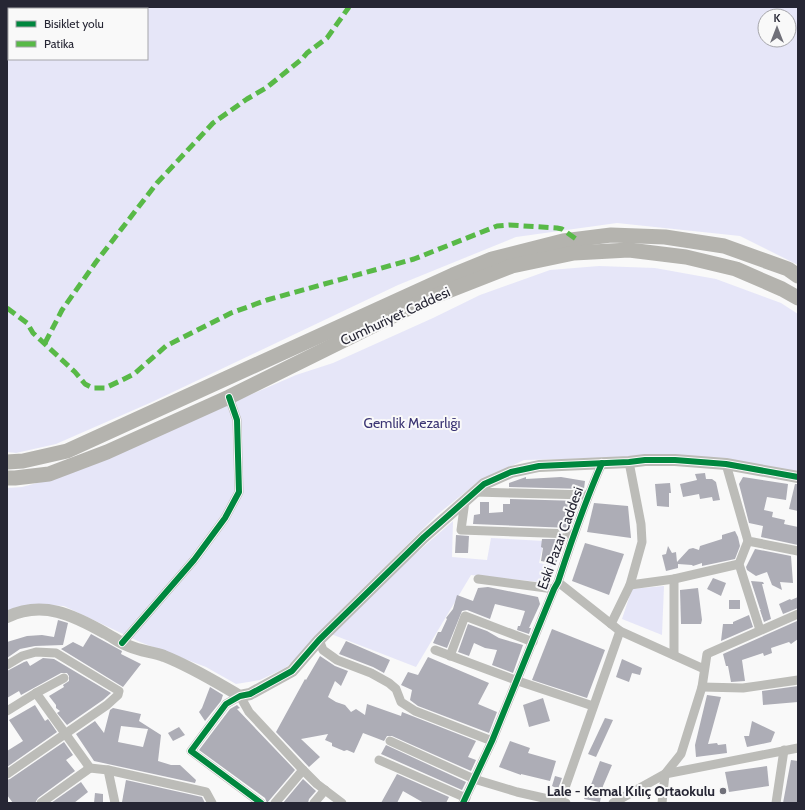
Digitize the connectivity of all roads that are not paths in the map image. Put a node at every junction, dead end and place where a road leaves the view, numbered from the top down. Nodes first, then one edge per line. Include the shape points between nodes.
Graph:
1 (798, 276) edge
2 (798, 298) edge
3 (229, 397) junction
4 (7, 462) edge
5 (629, 462) junction
6 (602, 463) junction
7 (726, 464) junction
8 (7, 478) edge
9 (798, 478) edge
10 (475, 492) junction
11 (588, 495) junction
12 (465, 501) junction
13 (574, 534) junction
14 (748, 541) junction
15 (798, 550) edge
16 (739, 564) junction
17 (478, 579) dead end
18 (674, 579) junction
19 (630, 585) junction
20 (556, 586) junction
21 (798, 614) edge
22 (7, 616) edge
23 (612, 624) junction
24 (760, 630) junction
25 (620, 631) junction
26 (319, 640) junction
27 (122, 642) junction
28 (533, 642) junction
29 (435, 650) dead end
30 (674, 655) junction
31 (450, 656) junction
32 (8, 662) edge
33 (704, 669) junction
34 (64, 678) dead end
35 (798, 680) edge
36 (518, 682) junction
37 (702, 687) junction
38 (36, 693) junction
39 (240, 696) junction
40 (593, 706) junction
41 (7, 711) edge
42 (66, 735) junction
43 (390, 741) dead end
44 (492, 741) junction
45 (798, 748) edge
46 (784, 750) junction
47 (379, 760) dead end
48 (90, 768) junction
49 (108, 770) junction
50 (303, 770) junction
51 (7, 774) edge
52 (665, 774) junction
53 (474, 779) junction
54 (325, 790) junction
55 (465, 800) edge
56 (563, 802) edge
57 (40, 803) edge
58 (115, 803) edge
59 (212, 803) edge
60 (261, 803) edge
61 (275, 803) edge
62 (314, 803) edge
63 (342, 803) edge
64 (612, 803) edge
65 (662, 803) edge
66 (776, 803) edge

1 - 4 main road, Cumhuriyet Caddesi via 788,269 724,246 665,237 611,235 562,241 492,259 453,275 67,451
2 - 3 main road, Cumhuriyet Caddesi via 782,288 736,269 686,257 628,250 574,253 512,266 424,300
3 - 8 main road, Cumhuriyet Caddesi via 107,452 49,474
3 - 27 street via 238,420 239,492 225,518 194,560
5 - 6 street
5 - 7 street via 675,460
5 - 19 street via 643,537
6 - 10 street via 539,466 511,472 484,484
6 - 11 street, Eski Pazar Caddesi
7 - 9 street
7 - 14 street
10 - 11 street
10 - 12 street
11 - 13 street, Eski Pazar Caddesi
12 - 13 street via 461,530
12 - 26 street via 424,536
13 - 20 street, Eski Pazar Caddesi
14 - 15 street
14 - 16 street
16 - 18 street
16 - 24 street
17 - 20 street
18 - 19 street
18 - 30 street
19 - 23 street
20 - 23 street
20 - 28 street, Eski Pazar Caddesi
21 - 24 street
22 - 27 street via 16,612 48,609 67,614
23 - 25 street
24 - 33 street via 707,654
25 - 30 street
25 - 40 street
26 - 39 street via 292,671 250,694
26 - 44 street via 323,650 337,660 389,682 396,689 401,702 415,711
27 - 39 street via 197,670
28 - 31 street via 465,616
28 - 36 street, Eski Pazar Caddesi
29 - 31 street
30 - 33 street
31 - 36 street
32 - 42 street via 36,652 56,653 119,691 107,705
33 - 37 street
34 - 38 street
35 - 37 street via 742,688
36 - 40 street
36 - 44 street, Eski Pazar Caddesi
37 - 52 street via 681,754
38 - 41 street
38 - 42 street
39 - 50 street via 249,712
39 - 60 street via 226,704 191,751
40 - 56 street
42 - 48 street
42 - 51 street
43 - 53 street
44 - 53 street, Eski Pazar Caddesi
45 - 46 street
46 - 52 street
46 - 66 street
47 - 55 street
48 - 49 street
48 - 57 street
49 - 58 street
49 - 59 street via 206,792
50 - 54 street
50 - 61 street
52 - 64 street
52 - 65 street
53 - 55 street, Eski Pazar Caddesi
53 - 56 street
54 - 62 street
54 - 63 street

